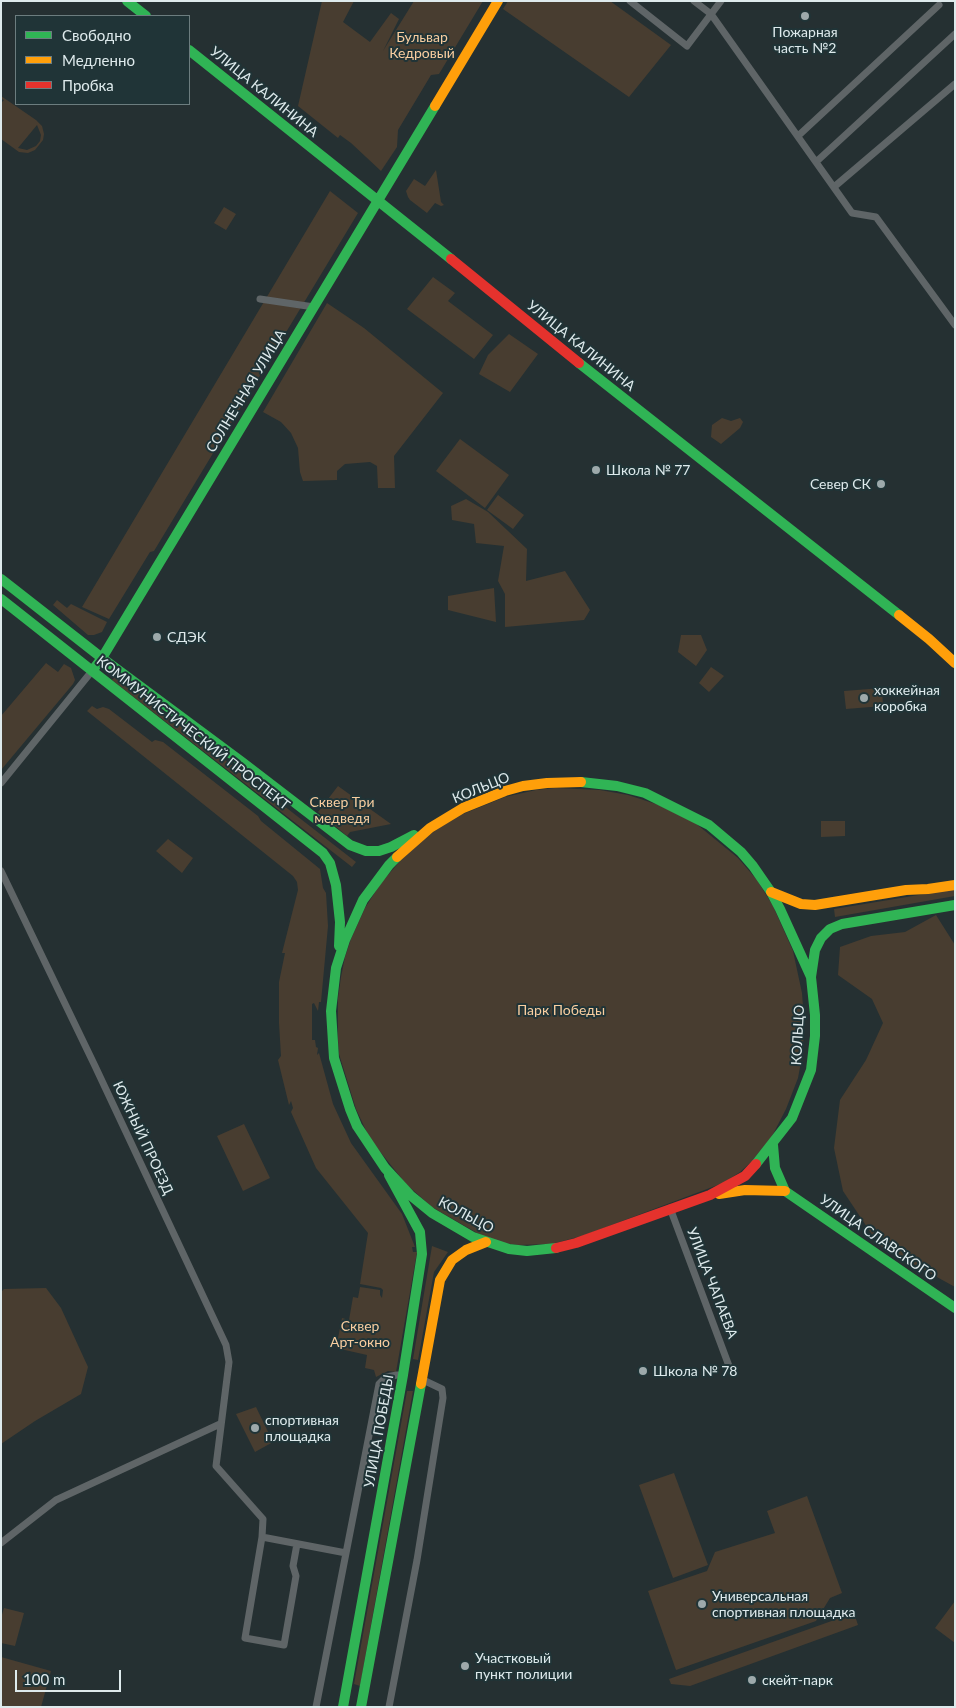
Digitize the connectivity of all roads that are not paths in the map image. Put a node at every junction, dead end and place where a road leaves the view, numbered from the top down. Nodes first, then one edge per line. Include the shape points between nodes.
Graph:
1 (127, 1) edge
2 (498, 1) edge
3 (630, 1) edge
4 (694, 1) edge
5 (721, 1) edge
6 (939, 4) dead end
7 (710, 14) junction
8 (145, 15) edge
9 (955, 34) edge
10 (190, 51) edge
11 (955, 84) edge
12 (798, 136) junction
13 (816, 162) junction
14 (834, 187) junction
15 (378, 201) junction
16 (260, 299) dead end
17 (314, 307) junction
18 (955, 326) edge
19 (1, 578) edge
20 (1, 599) edge
21 (102, 658) junction
22 (955, 663) edge
23 (92, 671) junction
24 (1, 784) edge
25 (430, 828) junction
26 (1, 871) edge
27 (955, 885) edge
28 (771, 892) junction
29 (955, 905) edge
30 (336, 968) junction
31 (810, 978) junction
32 (773, 1145) junction
33 (385, 1168) junction
34 (785, 1191) junction
35 (710, 1195) junction
36 (670, 1208) junction
37 (486, 1242) junction
38 (955, 1308) edge
39 (730, 1366) dead end
40 (404, 1375) junction
41 (421, 1379) junction
42 (220, 1424) junction
43 (262, 1537) junction
44 (1, 1543) edge
45 (297, 1544) junction
46 (346, 1553) junction
47 (316, 1707) edge
48 (343, 1707) edge
49 (361, 1707) edge
50 (389, 1707) edge

1 - 8 main road
2 - 15 main road, СОЛНЕЧНАЯ УЛИЦА
3 - 7 street via 687,46
4 - 7 street
5 - 7 street
6 - 12 street
7 - 12 street
9 - 13 street
10 - 15 main road, УЛИЦА КАЛИНИНА
11 - 14 street
12 - 13 street
13 - 14 street
14 - 18 street via 852,213 876,217
15 - 17 main road, СОЛНЕЧНАЯ УЛИЦА
15 - 22 main road, УЛИЦА КАЛИНИНА
16 - 17 street
17 - 21 main road, СОЛНЕЧНАЯ УЛИЦА
19 - 21 main road, КОММУНИСТИЧЕСКИЙ ПРОСПЕКТ
20 - 23 main road, КОММУНИСТИЧЕСКИЙ ПРОСПЕКТ
21 - 23 main road, СОЛНЕЧНАЯ УЛИЦА
21 - 25 main road, КОММУНИСТИЧЕСКИЙ ПРОСПЕКТ via 350,845 373,852
23 - 24 street, СОЛНЕЧНАЯ УЛИЦА
23 - 30 main road, КОММУНИСТИЧЕСКИЙ ПРОСПЕКТ via 327,858 333,870 340,922
25 - 28 main road, КОЛЬЦО via 463,808 523,786 581,782 617,786 645,793 709,825 741,852
25 - 30 main road, КОЛЬЦО via 389,865 363,900
26 - 42 street, ЮЖНЫЙ ПРОЕЗД via 226,1345 230,1358
27 - 28 main road via 815,905 801,904
28 - 31 main road, КОЛЬЦО
29 - 31 main road via 842,924 830,929 815,950
30 - 33 main road, КОЛЬЦО via 331,1012 334,1058 357,1126
31 - 32 main road, КОЛЬЦО via 815,1015 811,1070 792,1118
32 - 34 main road via 775,1168
32 - 35 main road, КОЛЬЦО via 745,1176
33 - 37 main road, КОЛЬЦО via 432,1213
33 - 40 main road, УЛИЦА ПОБЕДЫ via 420,1232 422,1254
34 - 35 main road via 744,1190
34 - 38 main road, УЛИЦА СЛАВСКОГО
35 - 36 main road, КОЛЬЦО
36 - 37 main road, КОЛЬЦО via 591,1239 549,1250 509,1249
36 - 39 street, УЛИЦА ЧАПАЕВА
37 - 41 main road via 452,1260 440,1280
40 - 41 main road
40 - 46 street via 386,1377 379,1384
40 - 48 main road, УЛИЦА ПОБЕДЫ
41 - 49 main road
41 - 50 street via 442,1389 443,1398
42 - 43 street, ЮЖНЫЙ ПРОЕЗД via 216,1466 263,1519
42 - 44 street via 56,1500
43 - 45 street
43 - 45 street, ЮЖНЫЙ ПРОЕЗД via 246,1638 284,1645 296,1576 293,1566
45 - 46 street
46 - 47 street

